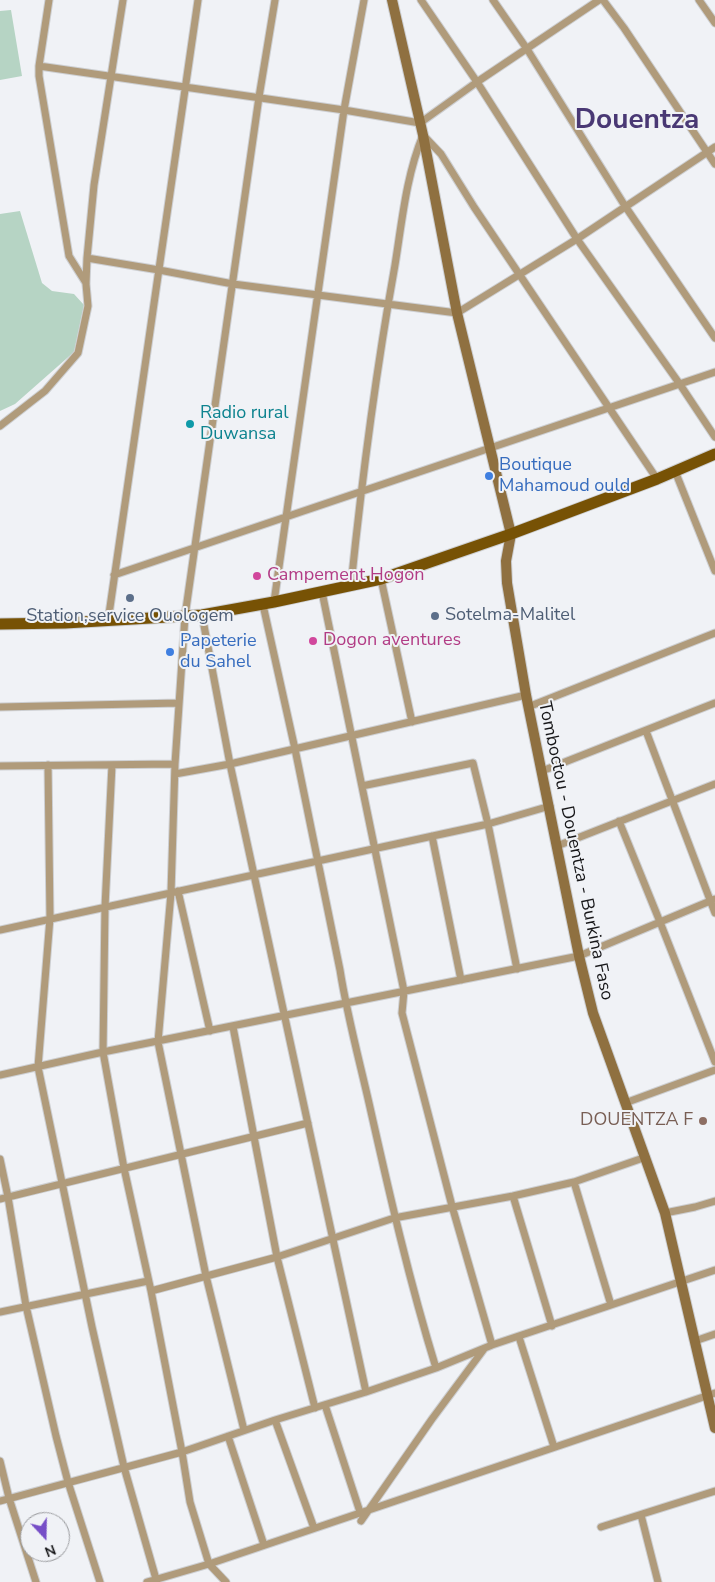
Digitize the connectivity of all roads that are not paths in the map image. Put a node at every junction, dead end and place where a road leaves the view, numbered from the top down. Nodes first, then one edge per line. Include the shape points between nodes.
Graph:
1 (49, 0) edge
2 (123, 0) edge
3 (198, 0) edge
4 (275, 0) edge
5 (364, 0) edge
6 (392, 0) edge
7 (421, 0) edge
8 (493, 0) edge
9 (599, 0) edge
10 (603, 0) edge
11 (700, 0) edge
12 (715, 23) edge
13 (527, 49) junction
14 (39, 66) junction
15 (111, 76) junction
16 (477, 82) junction
17 (186, 86) junction
18 (260, 97) junction
19 (344, 110) junction
20 (420, 123) junction
21 (423, 135) junction
22 (715, 147) edge
23 (706, 153) junction
24 (715, 164) edge
25 (625, 206) junction
26 (577, 240) junction
27 (87, 258) junction
28 (159, 270) junction
29 (519, 275) junction
30 (86, 284) junction
31 (233, 284) junction
32 (317, 294) junction
33 (388, 304) junction
34 (457, 313) junction
35 (715, 338) edge
36 (715, 372) edge
37 (679, 383) junction
38 (609, 407) junction
39 (0, 426) edge
40 (715, 436) edge
41 (489, 447) junction
42 (715, 454) edge
43 (675, 471) junction
44 (657, 478) junction
45 (361, 490) junction
46 (286, 516) junction
47 (512, 534) junction
48 (195, 547) junction
49 (715, 571) edge
50 (114, 575) junction
51 (381, 579) junction
52 (351, 585) junction
53 (322, 592) junction
54 (268, 603) junction
55 (202, 615) junction
56 (185, 616) junction
57 (108, 621) junction
58 (0, 624) edge
59 (715, 633) edge
60 (526, 695) junction
61 (179, 703) junction
62 (715, 703) edge
63 (0, 707) edge
64 (528, 707) junction
65 (412, 722) junction
66 (646, 731) junction
67 (351, 736) junction
68 (295, 749) junction
69 (112, 764) junction
70 (175, 764) junction
71 (230, 764) junction
72 (48, 765) junction
73 (0, 766) edge
74 (542, 770) junction
75 (175, 774) junction
76 (715, 784) edge
77 (362, 786) junction
78 (672, 800) junction
79 (550, 806) junction
80 (619, 821) junction
81 (488, 824) junction
82 (432, 836) junction
83 (557, 846) junction
84 (375, 848) junction
85 (317, 860) junction
86 (254, 874) junction
87 (174, 892) junction
88 (713, 900) edge
89 (105, 907) junction
90 (715, 913) edge
91 (50, 918) junction
92 (660, 922) junction
93 (0, 930) edge
94 (579, 956) junction
95 (517, 968) junction
96 (461, 980) junction
97 (404, 991) junction
98 (345, 1004) junction
99 (284, 1016) junction
100 (233, 1026) junction
101 (210, 1031) junction
102 (158, 1042) junction
103 (103, 1052) junction
104 (715, 1062) edge
105 (38, 1067) junction
106 (715, 1070) edge
107 (0, 1075) edge
108 (625, 1103) junction
109 (308, 1123) junction
110 (254, 1136) junction
111 (180, 1154) junction
112 (646, 1157) junction
113 (0, 1159) edge
114 (124, 1168) junction
115 (574, 1182) junction
116 (62, 1183) junction
117 (8, 1196) junction
118 (513, 1196) junction
119 (0, 1199) edge
120 (715, 1201) edge
121 (452, 1206) junction
122 (665, 1213) junction
123 (394, 1218) junction
124 (333, 1239) junction
125 (277, 1257) junction
126 (715, 1270) edge
127 (206, 1276) junction
128 (148, 1281) junction
129 (681, 1281) junction
130 (151, 1291) junction
131 (85, 1294) junction
132 (611, 1305) junction
133 (26, 1306) junction
134 (0, 1312) edge
135 (552, 1326) junction
136 (715, 1334) edge
137 (519, 1336) junction
138 (694, 1340) junction
139 (492, 1346) junction
140 (484, 1348) junction
141 (436, 1368) junction
142 (366, 1392) junction
143 (711, 1394) edge
144 (325, 1405) junction
145 (315, 1408) junction
146 (275, 1420) junction
147 (715, 1428) edge
148 (244, 1430) junction
149 (228, 1436) junction
150 (554, 1447) junction
151 (182, 1452) junction
152 (0, 1461) edge
153 (124, 1467) junction
154 (68, 1482) junction
155 (715, 1491) edge
156 (9, 1498) junction
157 (0, 1500) edge
158 (371, 1509) junction
159 (360, 1512) junction
160 (642, 1515) junction
161 (361, 1521) dead end
162 (601, 1527) dead end
163 (314, 1528) junction
164 (264, 1545) junction
165 (209, 1564) junction
166 (156, 1579) junction
167 (36, 1582) edge
168 (100, 1582) edge
169 (147, 1582) edge
170 (226, 1582) edge
171 (658, 1582) edge

1 - 14 street
2 - 15 street
3 - 17 street
4 - 18 street
5 - 19 street
6 - 20 main road
7 - 16 street
8 - 13 street
9 - 13 street
10 - 23 street
11 - 12 street
13 - 16 street
13 - 25 street
14 - 15 street
14 - 30 street via 69,256
15 - 17 street
15 - 27 street via 94,185
16 - 20 street
16 - 26 street
17 - 18 street
17 - 28 street
18 - 19 street
18 - 31 street
19 - 20 street
19 - 32 street
20 - 21 main road
21 - 29 street via 441,154
21 - 33 street via 413,159
21 - 34 main road
22 - 23 street
23 - 24 street
23 - 25 street
25 - 26 street
25 - 35 street
26 - 29 street
26 - 37 street
27 - 28 street
27 - 30 street
28 - 31 street
28 - 50 street
29 - 34 street
29 - 38 street
30 - 39 street via 88,306 78,353 45,391
31 - 32 street
31 - 48 street
32 - 33 street
32 - 46 street
33 - 34 street
33 - 45 street
34 - 41 main road
36 - 37 street
37 - 38 street
37 - 40 street
38 - 41 street
38 - 44 street
41 - 45 street
41 - 47 main road
42 - 43 main road
43 - 44 main road
43 - 49 street
44 - 47 main road
45 - 46 street
45 - 52 street
46 - 48 street
46 - 54 street
47 - 51 main road
47 - 60 main road, Tomboctou - Douentza - Burkina Faso via 506,561 507,583
48 - 50 street
48 - 56 street
50 - 57 street
51 - 52 main road
51 - 65 street
52 - 53 main road
53 - 54 main road
53 - 67 street
54 - 55 main road
54 - 68 street
55 - 56 main road
55 - 71 street
56 - 57 main road
56 - 61 street
57 - 58 main road
59 - 64 street
60 - 64 main road, Tomboctou - Douentza - Burkina Faso
60 - 65 street
61 - 63 street
61 - 70 street
62 - 66 street
64 - 74 main road, Tomboctou - Douentza - Burkina Faso
65 - 67 street
66 - 74 street
66 - 78 street
67 - 68 street
67 - 77 street
68 - 71 street
68 - 85 street
69 - 70 street
69 - 72 street
69 - 89 street
70 - 75 street
71 - 75 street
71 - 86 street
72 - 73 street
72 - 91 street
74 - 79 main road, Tomboctou - Douentza - Burkina Faso
75 - 87 street
76 - 78 street
77 - 81 street via 473,763
77 - 84 street
78 - 80 street
78 - 88 street
79 - 81 street
79 - 83 main road, Tomboctou - Douentza - Burkina Faso
80 - 83 street
80 - 92 street
81 - 82 street
81 - 95 street
82 - 84 street
82 - 96 street
83 - 94 main road, Tomboctou - Douentza - Burkina Faso
84 - 85 street
84 - 97 street
85 - 86 street
85 - 98 street
86 - 87 street
86 - 99 street
87 - 89 street
87 - 101 street
87 - 102 street
88 - 90 street
88 - 92 street
89 - 91 street
89 - 103 street
91 - 93 street
91 - 105 street
92 - 94 street
92 - 104 street
94 - 95 street
94 - 108 main road, Tomboctou - Douentza - Burkina Faso via 593,1014
95 - 96 street
96 - 97 street
97 - 98 street
97 - 121 street via 402,1013
98 - 99 street
98 - 123 street
99 - 100 street
99 - 109 street
100 - 101 street
100 - 110 street
101 - 102 street
102 - 103 street
102 - 111 street
103 - 105 street
103 - 114 street
105 - 107 street
105 - 116 street
106 - 108 street
108 - 112 main road, Tomboctou - Douentza - Burkina Faso
109 - 110 street
109 - 124 street
110 - 111 street
110 - 125 street
111 - 114 street
111 - 127 street
112 - 115 street
112 - 122 main road, Tomboctou - Douentza - Burkina Faso
113 - 117 street
114 - 116 street
114 - 128 street
115 - 118 street
115 - 132 street
116 - 117 street
116 - 131 street
117 - 119 street
117 - 133 street
118 - 121 street
118 - 135 street
120 - 122 street
121 - 123 street
121 - 139 street
122 - 129 main road, Tomboctou - Douentza - Burkina Faso
123 - 124 street
123 - 141 street
124 - 125 street
124 - 142 street
125 - 127 street
125 - 145 street
126 - 129 street
127 - 130 street
127 - 148 street
128 - 130 street
128 - 131 street
129 - 132 street
129 - 138 main road, Tomboctou - Douentza - Burkina Faso
130 - 151 street
131 - 133 street
131 - 153 street
132 - 135 street
133 - 134 street
133 - 154 street
135 - 137 street
136 - 138 street
137 - 139 street
137 - 150 street
138 - 143 main road, Tomboctou - Douentza - Burkina Faso
139 - 140 street
140 - 141 street
140 - 158 street
141 - 142 street
142 - 144 street
143 - 147 main road, Tomboctou - Douentza - Burkina Faso
143 - 150 street
144 - 145 street
144 - 159 street
145 - 146 street
146 - 148 street
146 - 163 street
148 - 149 street
149 - 151 street
149 - 164 street
150 - 158 street
151 - 153 street
151 - 165 street via 190,1502
152 - 156 street
153 - 154 street
153 - 166 street
154 - 156 street
154 - 168 street
155 - 160 street
156 - 157 street
156 - 167 street
158 - 159 street
158 - 161 street
159 - 163 street
160 - 162 street
160 - 171 street
163 - 164 street
164 - 165 street
165 - 166 street
165 - 170 street
166 - 169 street

